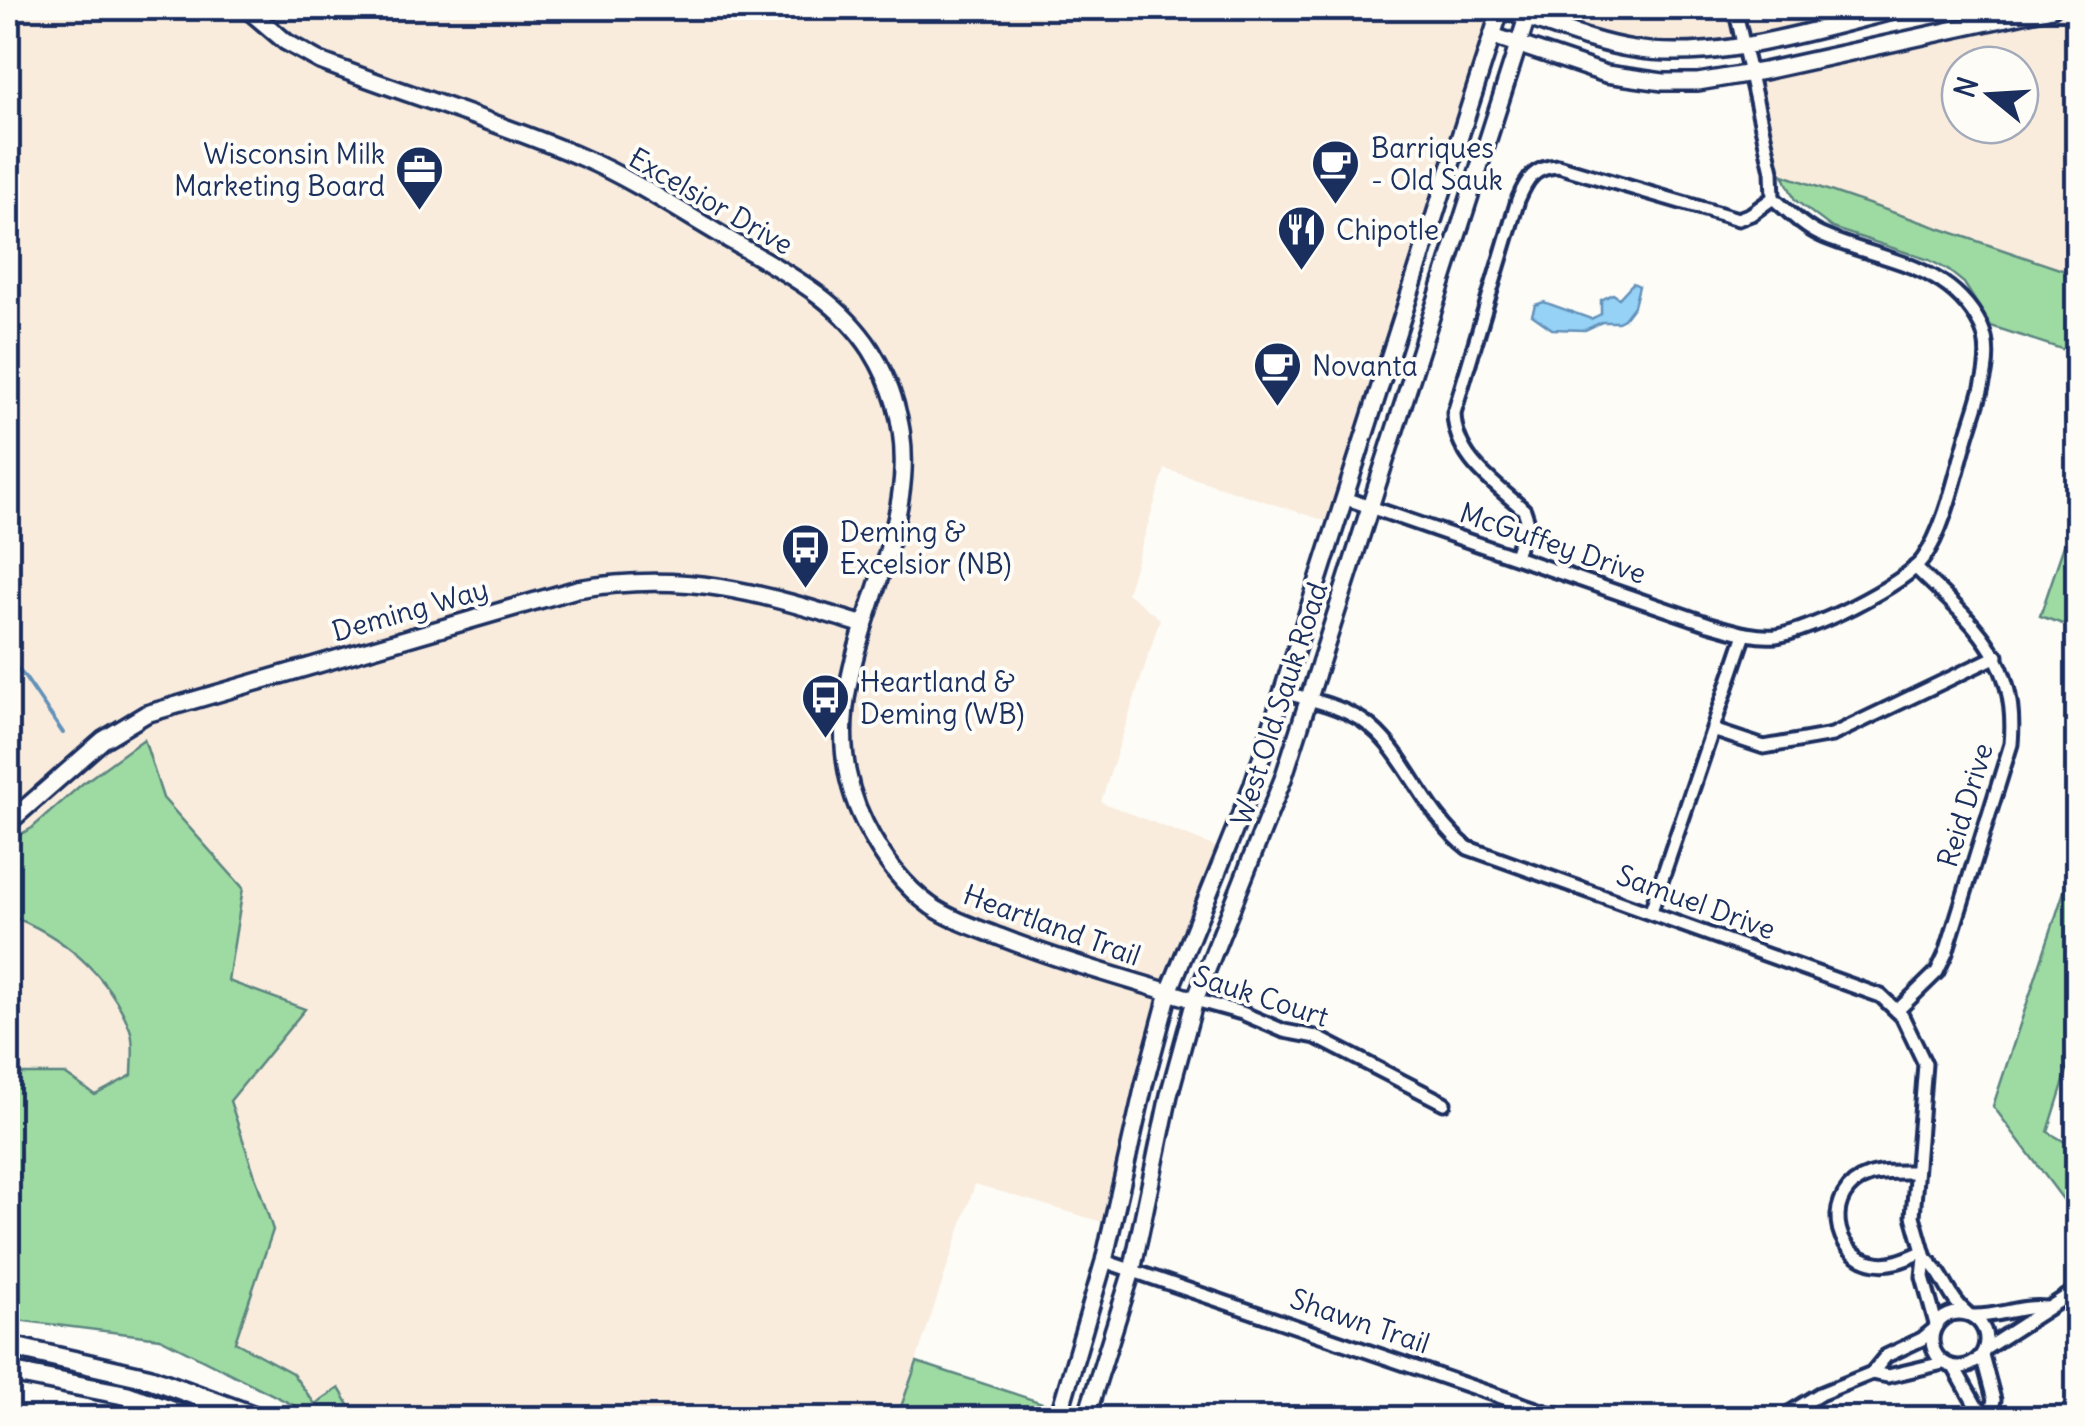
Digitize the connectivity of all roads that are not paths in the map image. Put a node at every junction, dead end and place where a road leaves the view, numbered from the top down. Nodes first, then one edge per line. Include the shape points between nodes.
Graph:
1 (246, 8) edge
2 (1501, 8) edge
3 (1736, 8) edge
4 (1906, 8) edge
5 (2052, 8) edge
6 (1528, 12) edge
7 (1492, 36) junction
8 (1743, 45) junction
9 (1518, 46) junction
10 (1750, 74) junction
11 (1773, 198) junction
12 (1344, 498) junction
13 (1369, 506) junction
14 (1515, 556) junction
15 (1916, 567) junction
16 (864, 625) junction
17 (1746, 634) junction
18 (1996, 656) junction
19 (1282, 692) junction
20 (1309, 699) junction
21 (1713, 730) junction
22 (8, 823) edge
23 (1652, 911) junction
24 (1169, 992) junction
25 (1195, 1000) junction
26 (1898, 1011) junction
27 (1444, 1102) dead end
28 (1916, 1172) junction
29 (1924, 1255) junction
30 (1104, 1261) junction
31 (1132, 1270) junction
32 (2078, 1289) edge
33 (2046, 1308) junction
34 (1971, 1315) junction
35 (1934, 1327) junction
36 (8, 1346) edge
37 (1983, 1352) junction
38 (1949, 1365) junction
39 (8, 1372) edge
40 (1872, 1373) junction
41 (1991, 1417) edge
42 (190, 1418) edge
43 (259, 1418) edge
44 (1058, 1418) edge
45 (1086, 1418) edge
46 (1602, 1418) edge
47 (1780, 1418) edge

1 - 16 street, Excelsior Drive via 320,61 601,167 835,306 883,374 904,454 902,502
2 - 6 street
2 - 7 street, West Old Sauk Road
3 - 8 street
4 - 8 street
5 - 10 street
6 - 8 street via 1632,49 1691,52
6 - 9 street, West Old Sauk Road
7 - 9 street
7 - 12 street, West Old Sauk Road
8 - 10 street
9 - 10 street via 1633,80 1698,82
9 - 13 street, West Old Sauk Road
10 - 11 street
11 - 14 street via 1738,218 1580,170 1546,166 1528,178 1454,413 1454,434 1468,460 1524,510
11 - 15 street via 1822,236 1935,276 1962,297 1983,330 1980,390 1935,538
12 - 13 street, McGuffey Drive
12 - 19 street, West Old Sauk Road
13 - 14 street, McGuffey Drive
13 - 20 street, West Old Sauk Road
14 - 17 street, McGuffey Drive
15 - 17 street via 1799,632
15 - 18 street, Reid Drive via 1982,632
16 - 22 street, Deming Way via 708,584 644,580 577,588 146,714 103,740
16 - 24 street, Heartland Trail via 844,705 845,768 850,795 888,864 922,898 962,922
17 - 21 street
18 - 21 street via 1818,739 1764,747
18 - 26 street, Reid Drive via 2011,697 2011,744 1946,953
19 - 20 street, Samuel Drive
19 - 24 street, West Old Sauk Road via 1253,784
20 - 23 street, Samuel Drive via 1375,730 1449,834 1468,848
20 - 25 street, West Old Sauk Road
21 - 23 street
23 - 26 street, Samuel Drive via 1881,996
24 - 25 street, Sauk Court
24 - 30 street, West Old Sauk Road
25 - 27 street, Sauk Court via 1316,1037
25 - 31 street, West Old Sauk Road
26 - 28 street via 1925,1064
28 - 29 street via 1913,1216
28 - 29 street via 1859,1180 1839,1204 1837,1220 1847,1248 1862,1259 1885,1264
29 - 34 street
29 - 35 street
30 - 31 street, Shawn Trail
30 - 44 street, West Old Sauk Road
31 - 45 street, West Old Sauk Road
31 - 46 street, Shawn Trail via 1548,1413
32 - 33 street
33 - 34 street
33 - 37 street
34 - 35 street via 1950,1313
34 - 37 street via 1985,1331
35 - 38 street via 1932,1348
35 - 40 street via 1886,1356
36 - 43 main road via 148,1378
37 - 38 street via 1970,1365
37 - 41 street via 1994,1400
38 - 40 street
38 - 41 street
39 - 42 main road via 126,1394
40 - 47 street

